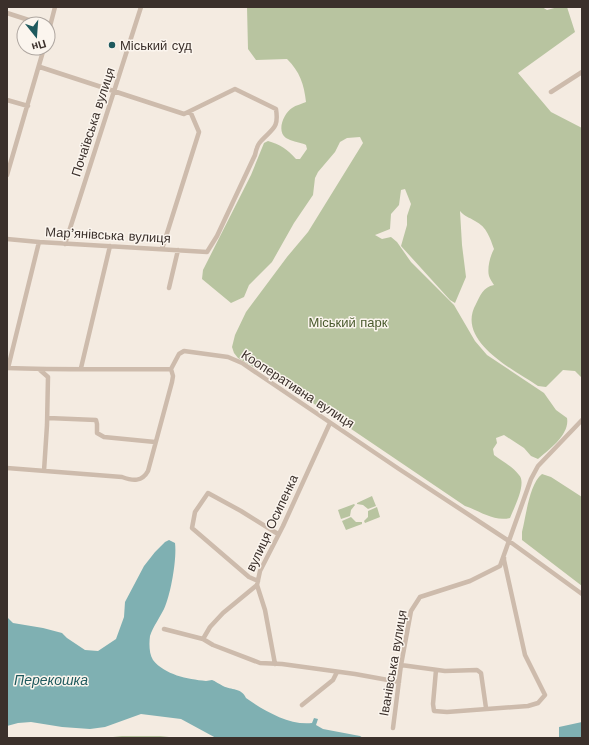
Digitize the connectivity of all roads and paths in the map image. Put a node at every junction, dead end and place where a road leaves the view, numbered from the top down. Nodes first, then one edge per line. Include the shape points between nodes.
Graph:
1 (141, 7) edge
2 (42, 56) edge
3 (40, 67) junction
4 (582, 72) edge
5 (114, 91) junction
6 (551, 92) dead end
7 (7, 100) edge
8 (28, 106) junction
9 (190, 111) junction
10 (7, 175) edge
11 (7, 239) edge
12 (39, 242) junction
13 (65, 244) junction
14 (110, 246) junction
15 (162, 249) junction
16 (178, 250) junction
17 (169, 288) dead end
18 (7, 368) edge
19 (81, 368) junction
20 (171, 369) junction
21 (40, 370) junction
22 (48, 418) junction
23 (581, 421) edge
24 (330, 423) junction
25 (155, 442) junction
26 (7, 468) edge
27 (44, 471) junction
28 (278, 534) junction
29 (509, 541) junction
30 (505, 551) junction
31 (258, 583) junction
32 (582, 594) edge
33 (164, 629) dead end
34 (203, 639) junction
35 (275, 664) junction
36 (401, 665) junction
37 (436, 670) junction
38 (337, 672) junction
39 (399, 682) junction
40 (302, 705) dead end
41 (486, 708) junction
42 (393, 728) dead end

1 - 5 street, Почаївська вулиця
2 - 3 street
3 - 5 street
3 - 8 street
4 - 6 street
5 - 9 street via 184,114
5 - 13 street, Почаївська вулиця
7 - 8 street
8 - 10 street
9 - 15 street via 199,132
9 - 16 street, Мар’янівська вулиця via 235,89 276,109 278,120 274,129 260,142 217,236 207,252
11 - 12 street, Мар’янівська вулиця
12 - 13 street, Мар’янівська вулиця
12 - 18 street
13 - 14 street, Мар’янівська вулиця
14 - 15 street, Мар’янівська вулиця
14 - 19 street
15 - 16 street, Мар’янівська вулиця
16 - 17 street
18 - 21 street
19 - 20 street
19 - 21 street
20 - 24 street, Кооперативна вулиця via 179,354 184,351 228,357 242,363
20 - 25 street via 172,382
21 - 22 street via 48,377
22 - 25 street via 96,420 97,433 104,437
22 - 27 street
23 - 29 street, Іванівська вулиця via 538,466
24 - 28 street, вулиця Осипенка
24 - 29 street, Кооперативна вулиця
25 - 27 street via 148,471 142,479
26 - 27 street
28 - 31 street, вулиця Осипенка via 260,571
28 - 31 street via 208,493 195,512 192,528
29 - 30 street, Іванівська вулиця
29 - 32 street, Кооперативна вулиця
30 - 36 street, Іванівська вулиця via 500,566 470,581 420,597 411,611
30 - 41 street via 504,560 524,655 545,695 538,703 528,706
31 - 34 street, вулиця Осипенка via 223,613
31 - 35 street
33 - 34 street
34 - 35 street via 260,663
35 - 38 street
36 - 37 street
36 - 39 street, Іванівська вулиця
37 - 41 street via 477,670 481,673
37 - 41 street via 434,711
38 - 39 street
38 - 40 street via 333,680
39 - 42 street, Іванівська вулиця

